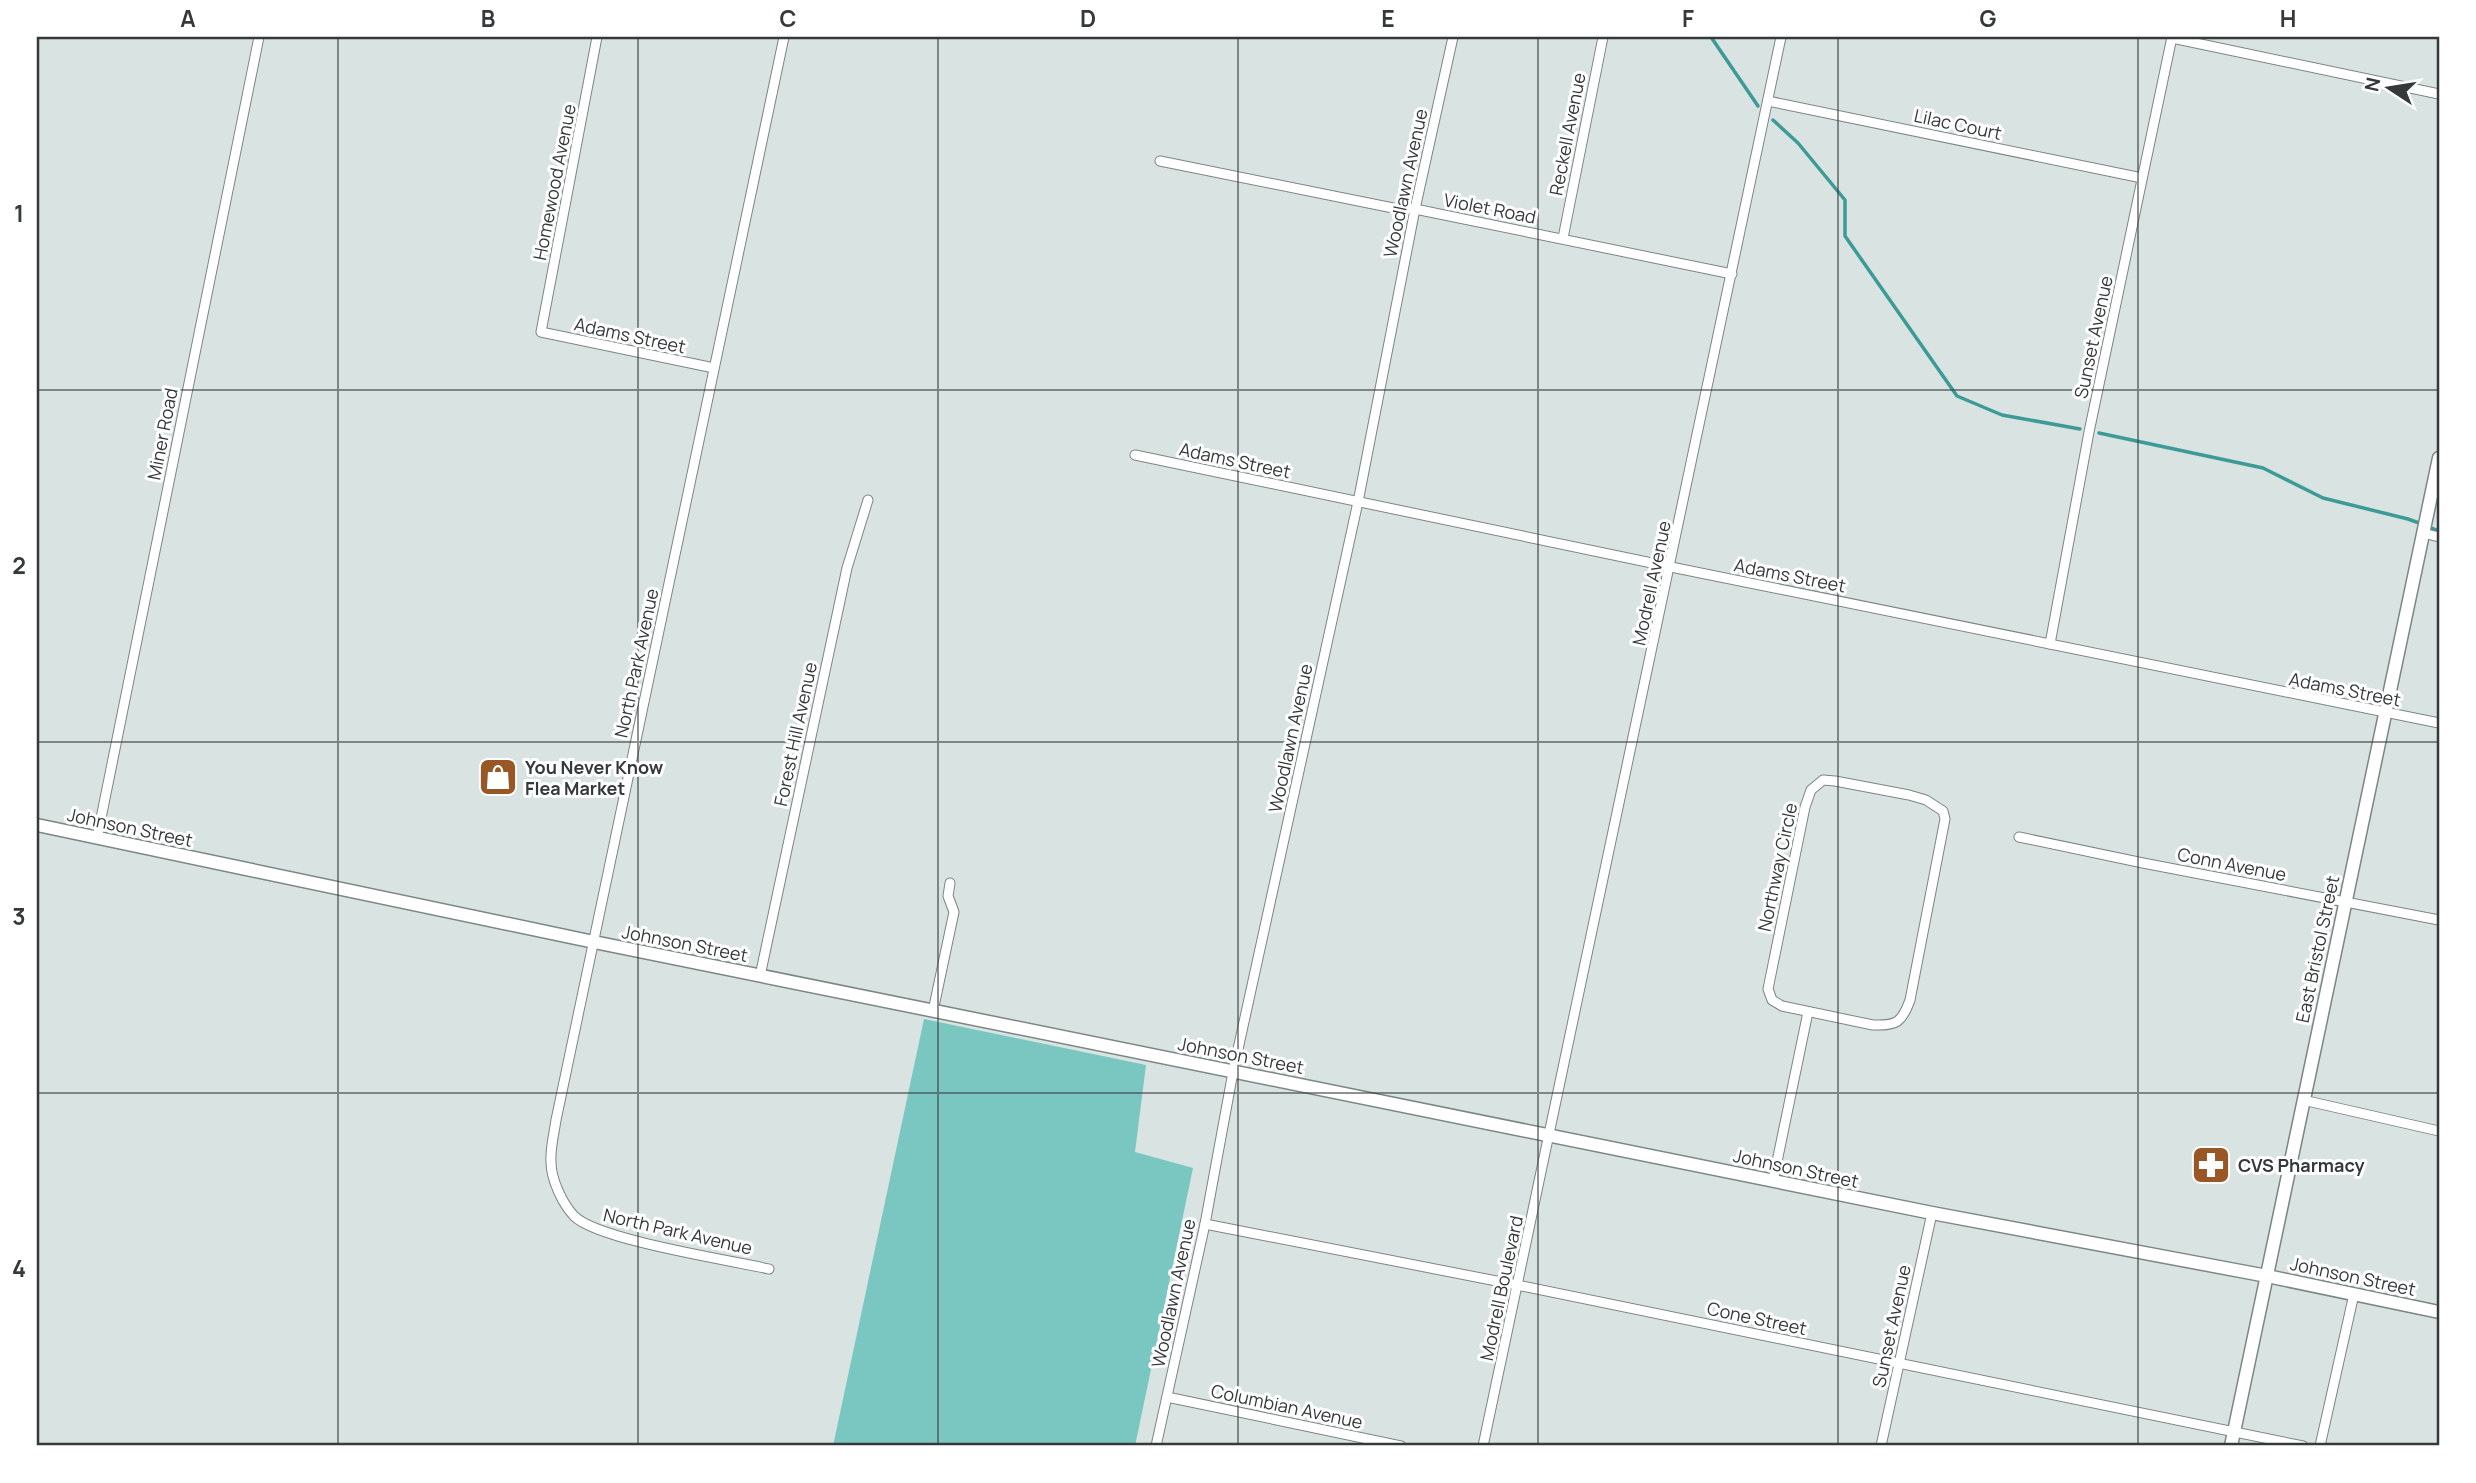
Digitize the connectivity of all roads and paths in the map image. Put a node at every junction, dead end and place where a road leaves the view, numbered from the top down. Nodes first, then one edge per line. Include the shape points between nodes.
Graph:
1 (259, 37) edge
2 (597, 37) edge
3 (784, 37) edge
4 (1453, 37) edge
5 (1603, 37) edge
6 (1781, 37) edge
7 (2172, 37) edge
8 (2439, 94) edge
9 (1768, 100) junction
10 (1160, 161) dead end
11 (2142, 178) junction
12 (1415, 209) junction
13 (1563, 238) junction
14 (1732, 274) junction
15 (541, 332) joint
16 (714, 368) junction
17 (1135, 455) dead end
18 (2439, 458) edge
19 (868, 500) dead end
20 (1358, 502) junction
21 (2423, 533) junction
22 (2439, 537) edge
23 (1671, 567) junction
24 (2050, 644) junction
25 (2385, 712) junction
26 (2439, 723) edge
27 (37, 825) edge
28 (2019, 837) dead end
29 (97, 838) junction
30 (950, 883) dead end
31 (2345, 901) junction
32 (2439, 920) edge
33 (594, 942) junction
34 (760, 976) junction
35 (933, 1011) junction
36 (1808, 1012) junction
37 (1233, 1072) junction
38 (2303, 1100) junction
39 (2439, 1131) edge
40 (1550, 1136) junction
41 (1773, 1181) junction
42 (1932, 1213) junction
43 (1205, 1224) junction
44 (769, 1269) dead end
45 (2267, 1276) junction
46 (1517, 1285) junction
47 (2354, 1294) junction
48 (2439, 1312) edge
49 (1899, 1364) junction
50 (1167, 1397) junction
51 (2234, 1432) junction
52 (1156, 1446) edge
53 (1401, 1446) edge
54 (1483, 1446) edge
55 (1881, 1446) edge
56 (2231, 1446) edge
57 (2303, 1446) edge
58 (2320, 1446) edge

1 - 29 street, Miner Road
2 - 15 street, Homewood Avenue
3 - 16 street, North Park Avenue
4 - 12 street, Woodlawn Avenue
5 - 13 street, Reckell Avenue
6 - 9 street, Modrell Avenue
7 - 8 street
7 - 11 street, Sunset Avenue
9 - 11 street, Lilac Court
9 - 14 street, Modrell Avenue
10 - 12 street, Violet Road
11 - 24 street, Sunset Avenue
12 - 13 street, Violet Road
12 - 20 street, Woodlawn Avenue
13 - 14 street, Violet Road
14 - 23 street, Modrell Avenue
15 - 16 street, Adams Street
16 - 33 street, North Park Avenue
17 - 20 street, Adams Street
18 - 21 street, East Bristol Street
19 - 34 street, Forest Hill Avenue via 847,568
20 - 23 street, Adams Street
20 - 37 street, Woodlawn Avenue
21 - 22 street
21 - 25 street, East Bristol Street
23 - 24 street, Adams Street
23 - 40 street, Modrell Avenue
24 - 25 street, Adams Street
25 - 26 street, Adams Street
25 - 31 street, East Bristol Street
27 - 29 street, Johnson Street
28 - 31 street, Conn Avenue
29 - 33 street, Johnson Street
30 - 35 street via 948,896 954,912
31 - 32 street, Conn Avenue
31 - 38 street, East Bristol Street
33 - 34 street, Johnson Street
33 - 44 street, North Park Avenue via 556,1120 551,1164 559,1192 574,1215 589,1226
34 - 35 street, Johnson Street
35 - 37 street, Johnson Street
36 - 36 street, Northway Circle via 1782,1006 1772,1000 1768,989 1811,790 1822,780 1835,781 1926,800 1943,811 1944,827 1905,1014 1888,1026
36 - 41 street
37 - 40 street, Johnson Street
37 - 43 street, Woodlawn Avenue
38 - 39 street
38 - 45 street, East Bristol Street
40 - 41 street, Johnson Street
40 - 46 street, Modrell Boulevard
41 - 42 street, Johnson Street
42 - 45 street, Johnson Street
42 - 49 street, Sunset Avenue
43 - 46 street, Cone Street
43 - 50 street, Woodlawn Avenue
45 - 47 street, Johnson Street
45 - 51 street, East Bristol Street
46 - 49 street, Cone Street
46 - 54 street, Modrell Boulevard
47 - 48 street, Johnson Street
47 - 58 street
49 - 51 street, Cone Street
49 - 55 street, Sunset Avenue
50 - 52 street, Woodlawn Avenue
50 - 53 street, Columbian Avenue
51 - 56 street, East Bristol Street
51 - 57 street, Cone Street

